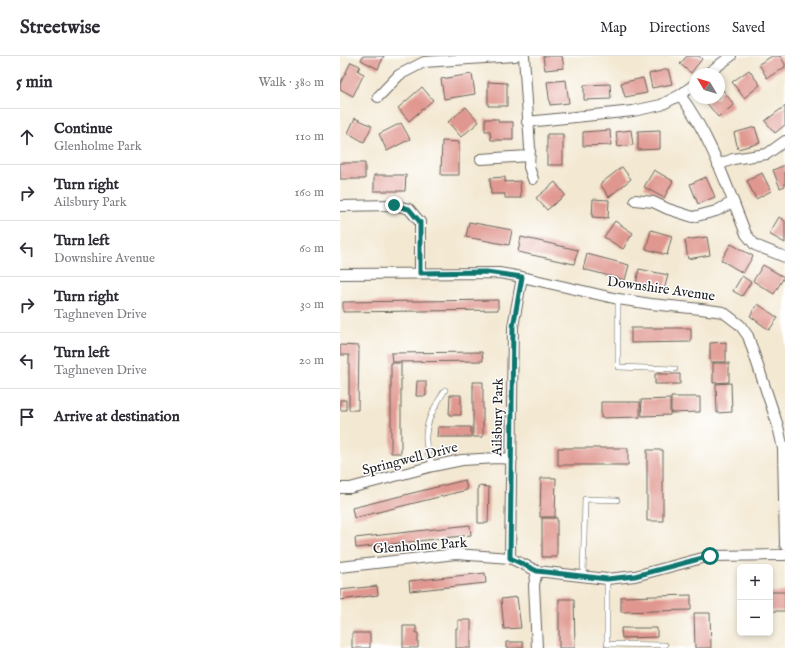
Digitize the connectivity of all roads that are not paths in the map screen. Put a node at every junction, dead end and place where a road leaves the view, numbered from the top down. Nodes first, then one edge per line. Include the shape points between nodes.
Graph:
1 (515, 56) edge
2 (524, 56) edge
3 (726, 57) edge
4 (424, 59) edge
5 (714, 68) edge
6 (689, 88) edge
7 (680, 95) junction
8 (378, 97) dead end
9 (527, 122) junction
10 (785, 141) edge
11 (529, 156) junction
12 (481, 158) dead end
13 (718, 165) junction
14 (533, 179) dead end
15 (635, 200) dead end
16 (733, 202) junction
17 (340, 206) edge
18 (785, 257) edge
19 (420, 273) junction
20 (340, 274) edge
21 (522, 277) junction
22 (618, 299) junction
23 (675, 369) dead end
24 (445, 390) dead end
25 (512, 459) junction
26 (433, 466) junction
27 (340, 488) edge
28 (617, 500) dead end
29 (785, 545) edge
30 (785, 555) edge
31 (510, 558) junction
32 (340, 567) edge
33 (537, 571) junction
34 (583, 577) junction
35 (607, 579) junction
36 (665, 645) dead end
37 (537, 648) edge

1 - 4 street
2 - 9 street
3 - 5 street
4 - 8 street via 399,75
6 - 7 street
7 - 9 street via 661,105 634,111
7 - 13 street via 689,107
9 - 11 street
10 - 13 street via 767,154 733,159
11 - 12 street
11 - 14 street
13 - 16 street
15 - 16 street via 653,202 693,217 716,211
16 - 18 street via 746,234 755,245
17 - 19 street via 394,205 409,209 420,222
19 - 20 street, Downshire Avenue
19 - 21 street, Downshire Avenue via 486,272
21 - 22 street, Downshire Avenue
21 - 25 street, Ailsbury Park via 513,327
22 - 23 lane via 618,367
22 - 29 street, Downshire Avenue via 723,312 740,325 748,336 778,426 783,449
24 - 26 lane via 426,429 427,447
25 - 26 street, Springwell Drive via 462,460
25 - 31 street, Ailsbury Park
26 - 27 street, Springwell Drive via 350,488
28 - 34 lane via 585,499
30 - 35 street, Glenholme Park via 710,556 635,576
31 - 32 street, Glenholme Park via 456,554
31 - 33 street, Glenholme Park
33 - 34 street, Glenholme Park
33 - 37 street via 534,585
34 - 35 street, Glenholme Park
35 - 36 lane via 607,644

